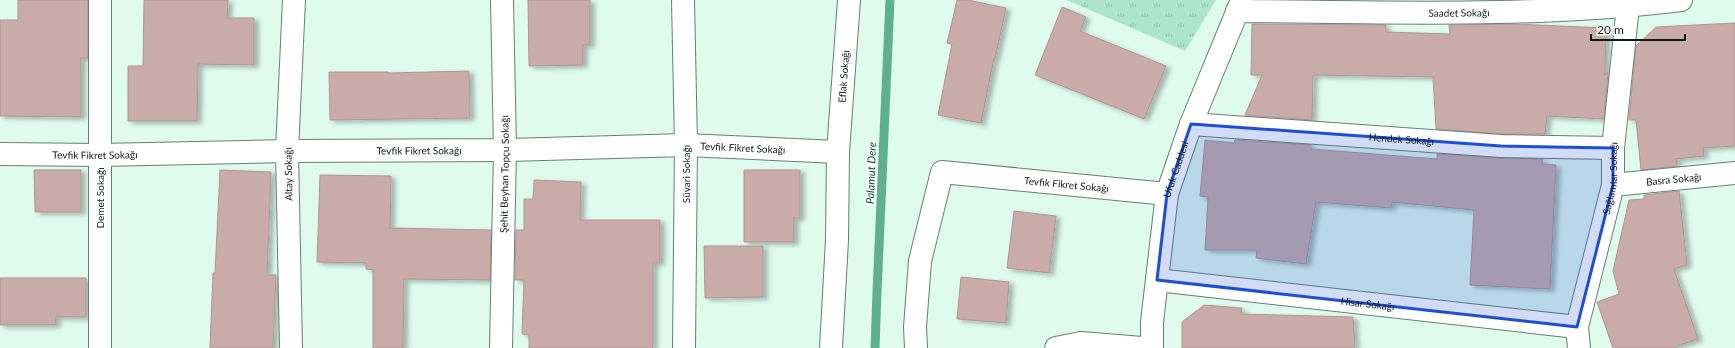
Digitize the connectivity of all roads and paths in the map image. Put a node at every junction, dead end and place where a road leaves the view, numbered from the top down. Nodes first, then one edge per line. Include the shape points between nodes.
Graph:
1 (100, 0) edge
2 (294, 0) edge
3 (502, 0) edge
4 (683, 0) edge
5 (849, 0) edge
6 (1681, 0) edge
7 (1240, 5) edge
8 (1628, 6) junction
9 (1191, 124) junction
10 (686, 145) junction
11 (1613, 148) junction
12 (504, 150) junction
13 (287, 151) junction
14 (838, 152) junction
15 (0, 154) edge
16 (100, 155) junction
17 (1735, 173) edge
18 (1613, 185) junction
19 (1166, 194) junction
20 (1157, 280) junction
21 (1578, 337) edge
22 (100, 348) edge
23 (291, 348) edge
24 (501, 348) edge
25 (684, 348) edge
26 (831, 348) edge
27 (916, 348) edge
28 (1056, 348) edge
29 (1142, 348) edge
30 (1152, 348) edge

1 - 16 street, Demet Sokağı
2 - 13 street, Altay Sokağı
3 - 12 street, Şehit Beyhan Topçu Sokağı
4 - 10 street, Süvari Sokağı
5 - 14 street, Eflak Sokağı
6 - 8 street, Saadet Sokağı
7 - 8 street, Saadet Sokağı via 1488,13
7 - 9 street, Ufuk Caddesi
8 - 11 street, Sağlamlar Sokağı
9 - 11 street, Hendek Sokağı via 1501,146
9 - 19 street, Ufuk Caddesi
10 - 12 street, Tevfik Fikret Sokağı
10 - 14 street, Tevfik Fikret Sokağı
10 - 25 street, Süvari Sokağı
11 - 18 street, Sağlamlar Sokağı
12 - 13 street, Tevfik Fikret Sokağı
12 - 24 street, Şehit Beyhan Topçu Sokağı
13 - 16 street, Tevfik Fikret Sokağı
13 - 23 street, Altay Sokağı
14 - 26 street, Eflak Sokağı via 837,240
15 - 16 street, Tevfik Fikret Sokağı
16 - 22 street, Demet Sokağı
17 - 18 street, Basra Sokağı
18 - 21 street, Sağlamlar Sokağı
19 - 20 street, Ufuk Caddesi
19 - 27 street, Tevfik Fikret Sokağı via 942,172 920,261 915,326
20 - 21 street, Hisar Sokağı
20 - 30 street, Ufuk Caddesi
28 - 29 street via 1081,342

